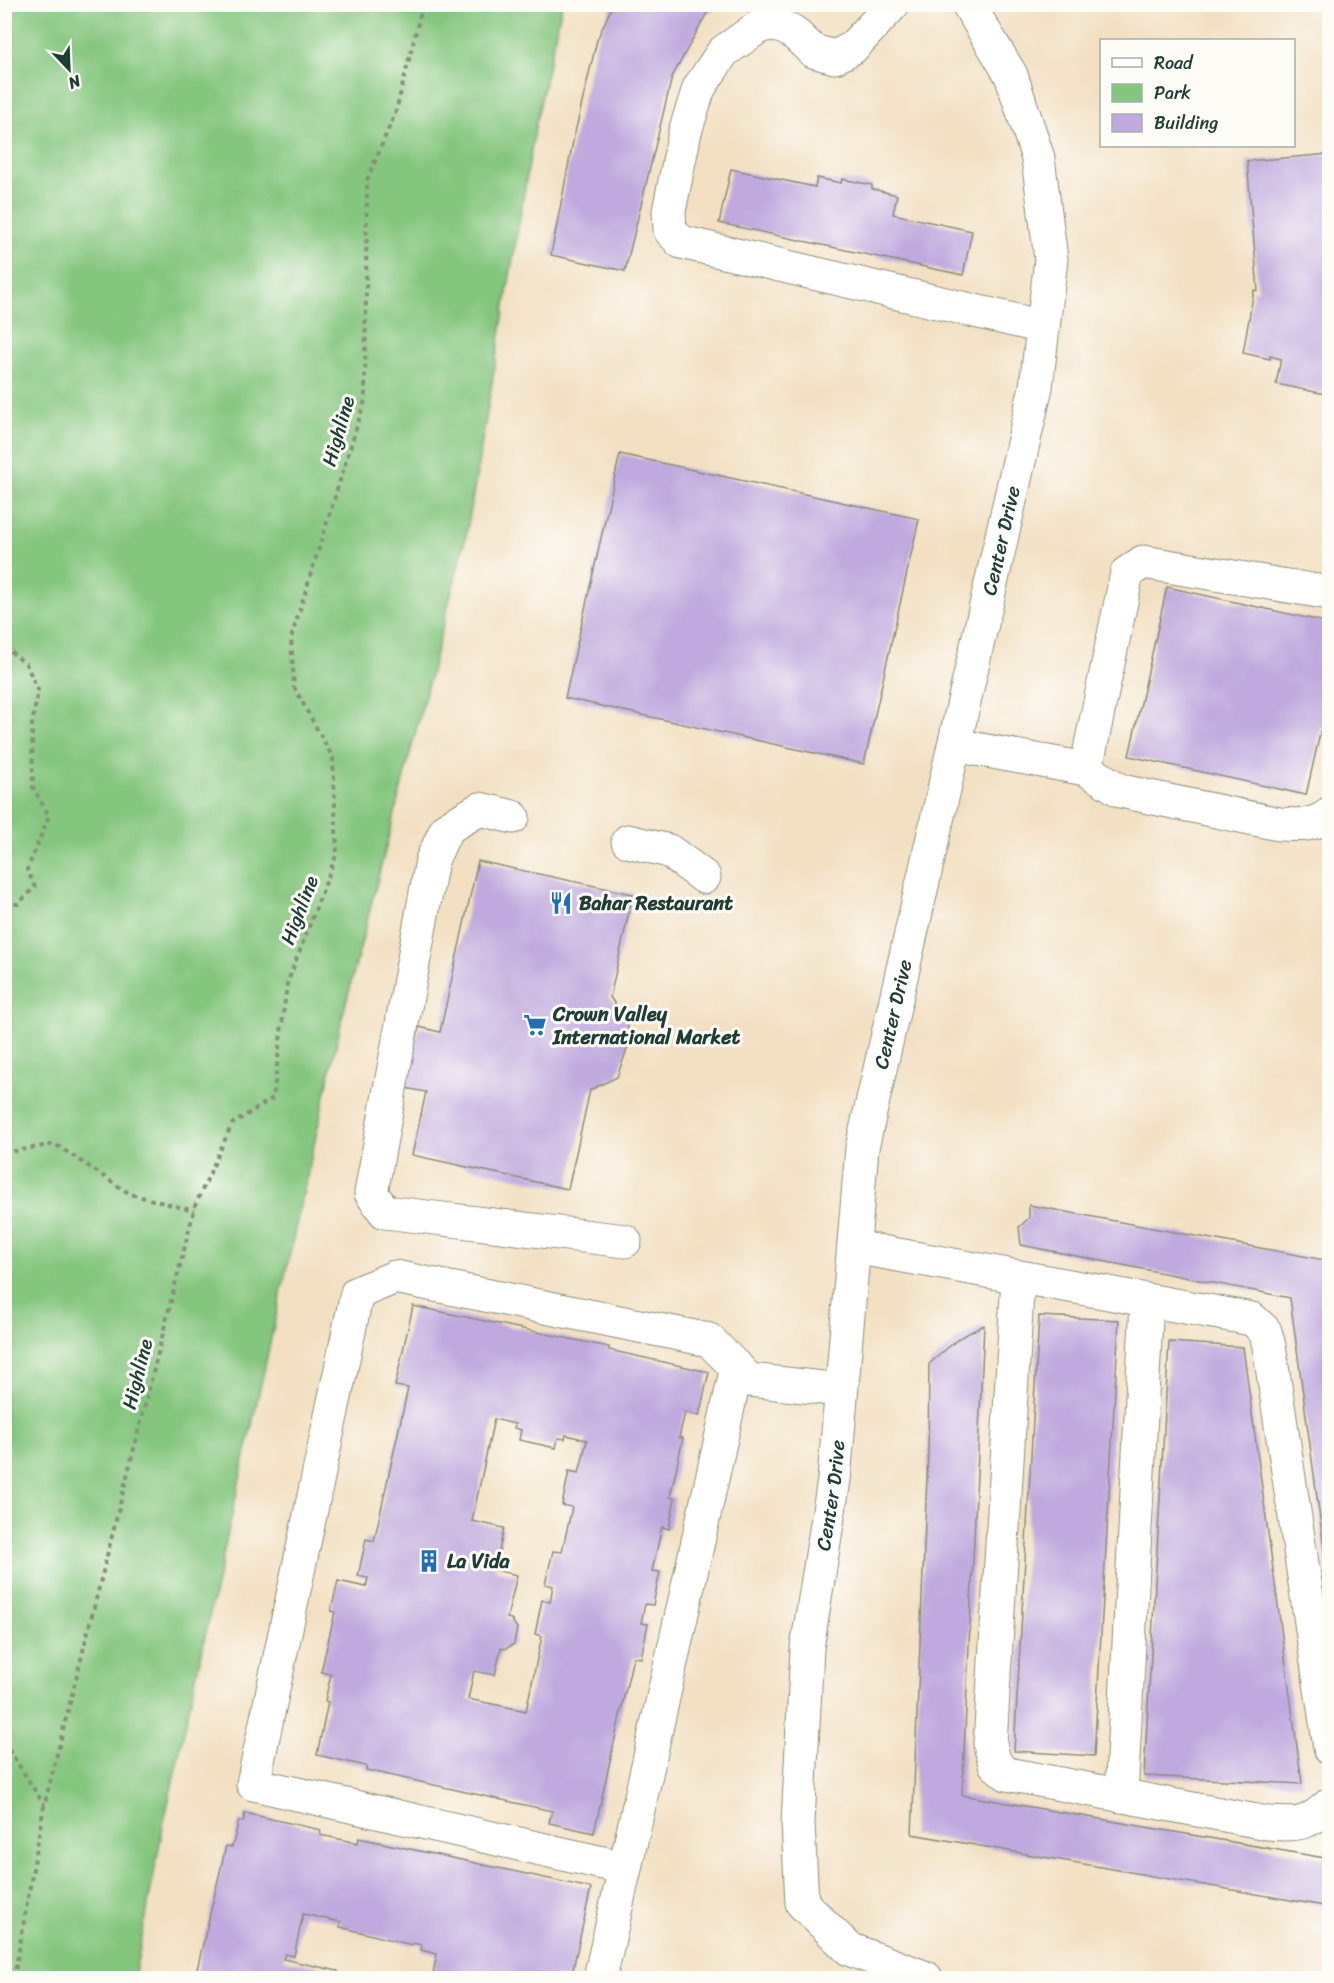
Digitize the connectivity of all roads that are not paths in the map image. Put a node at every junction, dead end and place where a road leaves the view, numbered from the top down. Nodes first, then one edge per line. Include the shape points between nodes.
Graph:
1 (894, 4) edge
2 (968, 4) edge
3 (1043, 327) junction
4 (1329, 593) edge
5 (954, 745) junction
6 (1086, 769) junction
7 (1329, 813) edge
8 (513, 817) dead end
9 (628, 841) dead end
10 (704, 877) dead end
11 (625, 1242) dead end
12 (854, 1247) junction
13 (1018, 1278) junction
14 (1147, 1301) junction
15 (736, 1367) junction
16 (842, 1390) junction
17 (1329, 1748) edge
18 (1121, 1796) junction
19 (1329, 1804) edge
20 (626, 1868) junction
21 (600, 1978) edge
22 (926, 1978) edge

1 - 3 street via 852,48 835,57 813,51 792,31 774,24 760,26 723,52 699,88 685,132 669,211 670,230 681,242
2 - 3 street, Center Drive via 1011,75 1038,158 1051,259
3 - 5 street, Center Drive via 1036,387
4 - 6 street via 1143,562 1127,573
5 - 6 street
5 - 12 street, Center Drive via 862,1148
6 - 7 street via 1121,791 1279,824 1304,825
8 - 11 street via 480,809 447,828 432,860 371,1193 385,1212
9 - 10 street via 669,851
12 - 13 street
12 - 16 street, Center Drive
13 - 14 street
13 - 18 street via 990,1744 995,1764 1007,1774
14 - 17 street via 1252,1319 1265,1331
14 - 18 street
15 - 16 street via 749,1380
15 - 20 street
15 - 20 street via 709,1340 395,1277 357,1293 253,1784
16 - 22 street, Center Drive via 834,1480 807,1648 798,1823 802,1903 849,1949
18 - 19 street via 1295,1825 1314,1818
20 - 21 street

